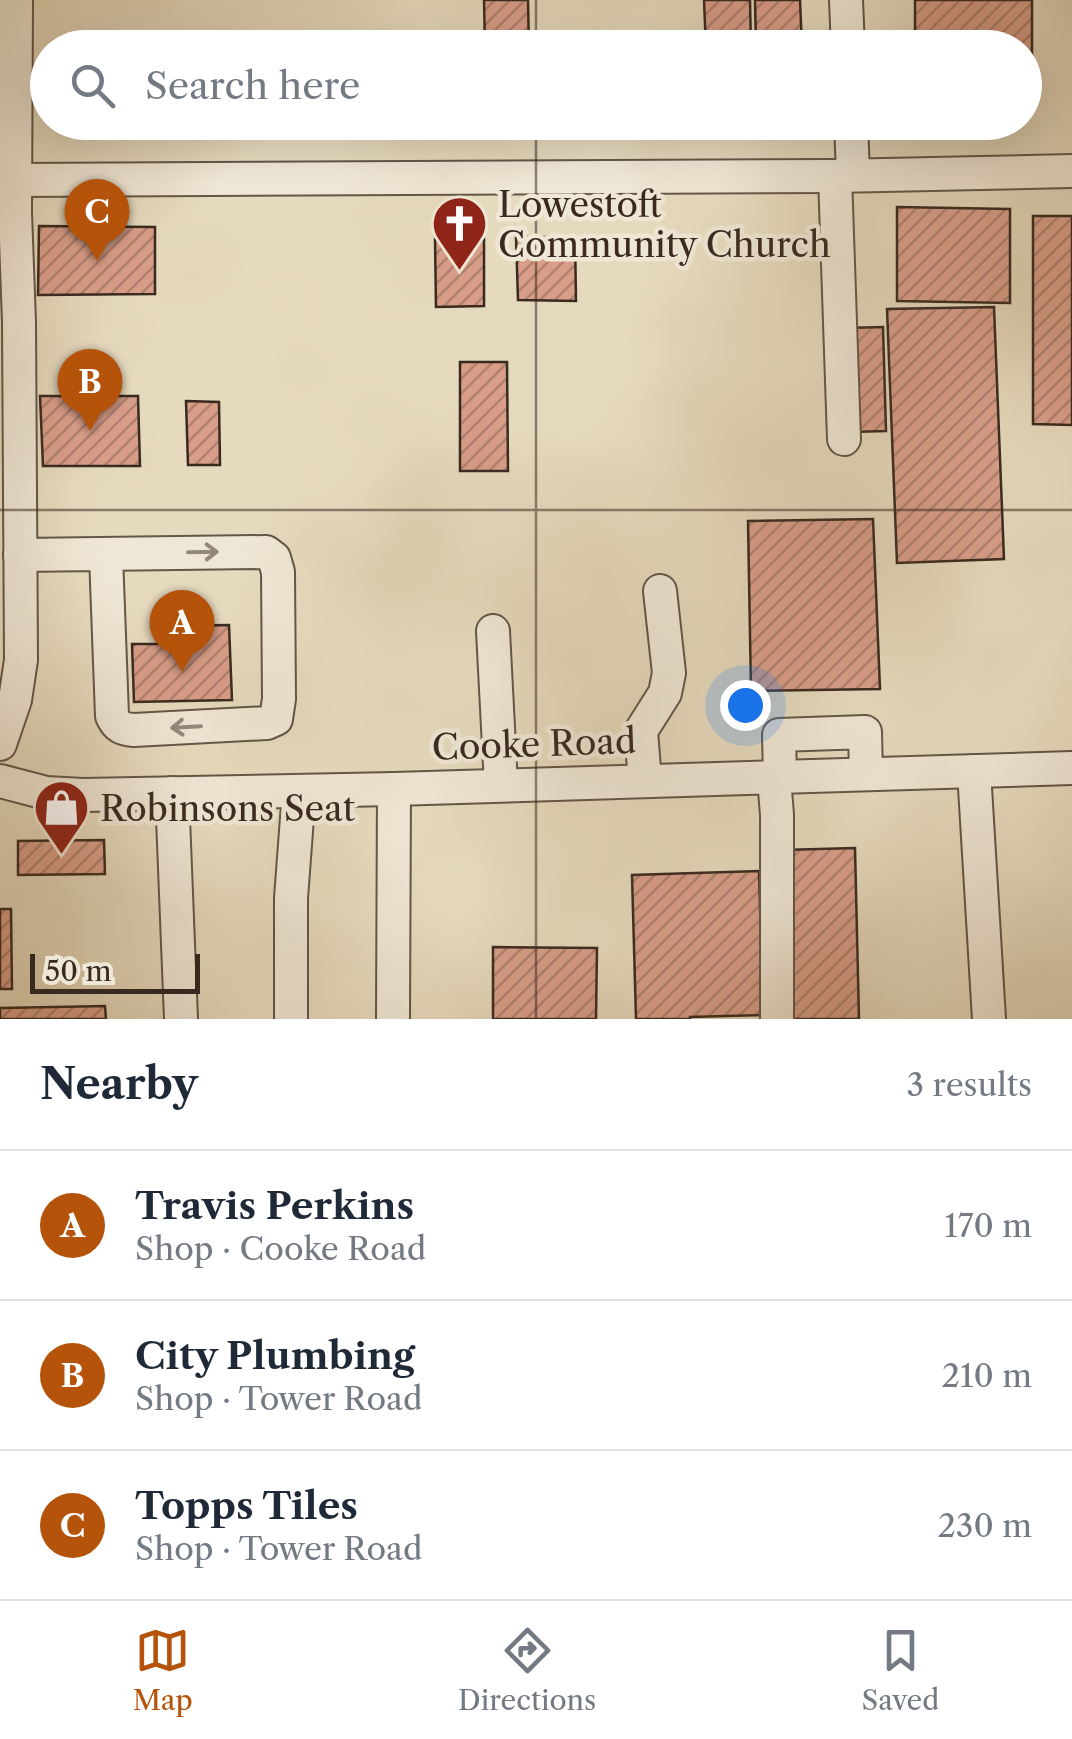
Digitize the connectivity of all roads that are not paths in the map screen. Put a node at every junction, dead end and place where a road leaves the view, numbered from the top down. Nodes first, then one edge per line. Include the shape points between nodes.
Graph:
1 (16, 0) edge
2 (846, 0) edge
3 (847, 30) edge
4 (8, 59) edge
5 (849, 140) edge
6 (1072, 170) edge
7 (844, 175) junction
8 (15, 180) junction
9 (10, 321) edge
10 (844, 439) dead end
11 (20, 554) junction
12 (106, 554) junction
13 (660, 591) dead end
14 (493, 630) dead end
15 (1, 739) edge
16 (1072, 768) edge
17 (974, 771) junction
18 (777, 777) junction
19 (0, 781) edge
20 (645, 781) junction
21 (501, 785) junction
22 (394, 789) junction
23 (300, 791) junction
24 (172, 793) junction
25 (180, 1019) edge
26 (291, 1019) edge
27 (393, 1019) edge
28 (777, 1019) edge
29 (989, 1019) edge

1 - 4 street
2 - 3 street
4 - 8 street
5 - 7 street
6 - 7 street
7 - 8 street
7 - 10 street
8 - 9 street
9 - 11 street
11 - 12 street
11 - 15 street via 21,660
12 -> 12 street via 257,551 274,558 276,718 116,725
13 - 20 street via 669,673 640,732
14 - 21 street
16 - 17 street, Cooke Road
17 - 18 street, Cooke Road
17 - 29 street
18 - 20 street, Cooke Road
18 - 28 street
19 - 24 street, Cooke Road via 46,793
20 - 21 street, Cooke Road
21 - 22 street, Cooke Road
22 - 23 street, Cooke Road
22 - 27 street
23 - 24 street, Cooke Road
23 - 26 street via 290,898
24 - 25 street

